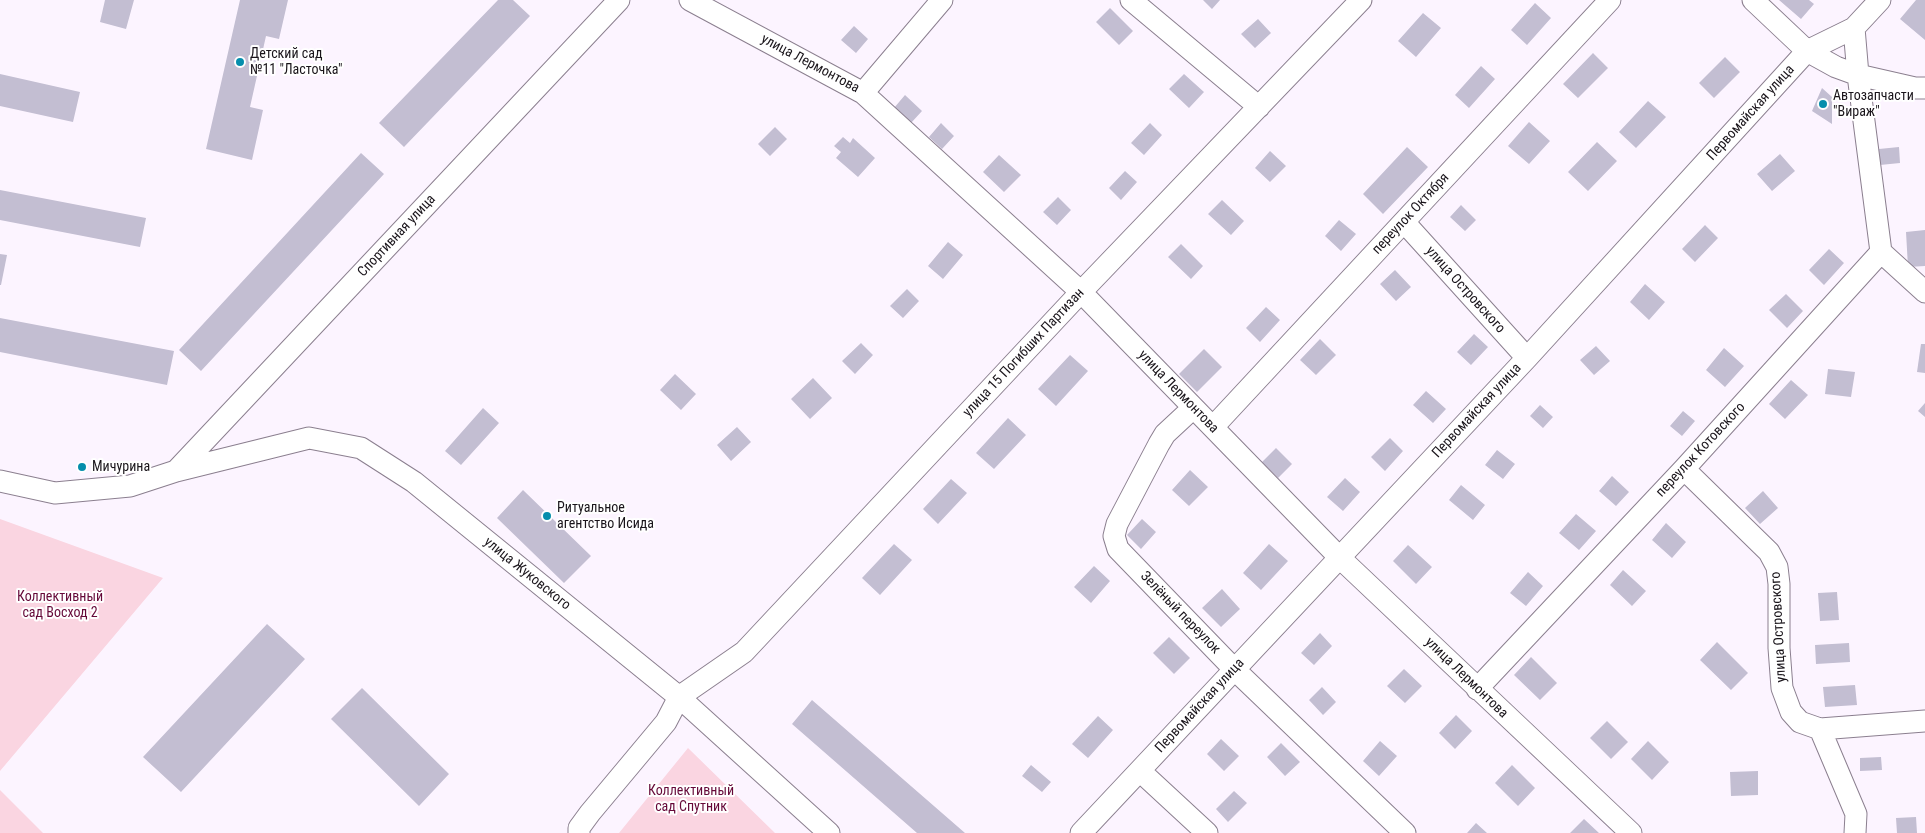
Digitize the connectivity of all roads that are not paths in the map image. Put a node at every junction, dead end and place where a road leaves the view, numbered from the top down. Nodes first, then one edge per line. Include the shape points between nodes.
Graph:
1 (619, 0) edge
2 (690, 0) edge
3 (942, 0) edge
4 (1131, 0) edge
5 (1361, 0) edge
6 (1610, 0) edge
7 (1753, 0) edge
8 (1880, 0) edge
9 (1854, 28) junction
10 (1807, 51) junction
11 (1858, 75) junction
12 (1925, 88) edge
13 (864, 93) junction
14 (1259, 106) junction
15 (1404, 222) junction
16 (1880, 252) junction
17 (1081, 292) junction
18 (1925, 292) edge
19 (1527, 358) junction
20 (1193, 408) junction
21 (1213, 427) junction
22 (1684, 469) junction
23 (176, 471) junction
24 (0, 480) edge
25 (1340, 558) junction
26 (1234, 669) junction
27 (1477, 689) junction
28 (678, 697) junction
29 (1925, 721) edge
30 (1820, 729) junction
31 (1140, 771) junction
32 (579, 833) edge
33 (829, 833) edge
34 (1080, 833) edge
35 (1207, 833) edge
36 (1405, 833) edge
37 (1631, 833) edge
38 (1855, 833) edge

1 - 23 street, Спортивная улица
2 - 13 street, улица Лермонтова
3 - 13 street
4 - 14 street
5 - 14 street, улица 15 Погибших Партизан
6 - 15 street, переулок Октября
7 - 10 street
8 - 9 street, Первомайская улица
9 - 10 street, Первомайская улица
9 - 11 street
10 - 11 street
10 - 19 street, Первомайская улица
11 - 12 street
11 - 16 street
13 - 17 street, улица Лермонтова
14 - 17 street, улица 15 Погибших Партизан
15 - 19 street, улица Островского
15 - 21 street, переулок Октября
16 - 18 street
16 - 22 street, переулок Котовского
17 - 20 street, улица Лермонтова
17 - 28 street, улица 15 Погибших Партизан via 744,652
19 - 25 street, Первомайская улица
20 - 21 street, улица Лермонтова
20 - 26 street, Зелёный переулок via 1165,434 1116,524 1114,536 1118,549
21 - 25 street, улица Лермонтова
22 - 27 street, переулок Котовского
22 - 30 street, улица Островского via 1769,552 1777,567 1782,688 1791,712 1800,722
23 - 24 street, улица Жуковского via 130,486 55,493
23 - 28 street, улица Жуковского via 309,438 361,448 414,482
25 - 26 street, Первомайская улица
25 - 27 street, улица Лермонтова
26 - 31 street, Первомайская улица
26 - 36 street, Зелёный переулок
27 - 37 street, улица Лермонтова
28 - 32 street via 666,722 590,813
28 - 33 street, улица Жуковского
29 - 30 street, улица Островского
30 - 38 street via 1856,814
31 - 34 street, Первомайская улица
31 - 35 street

